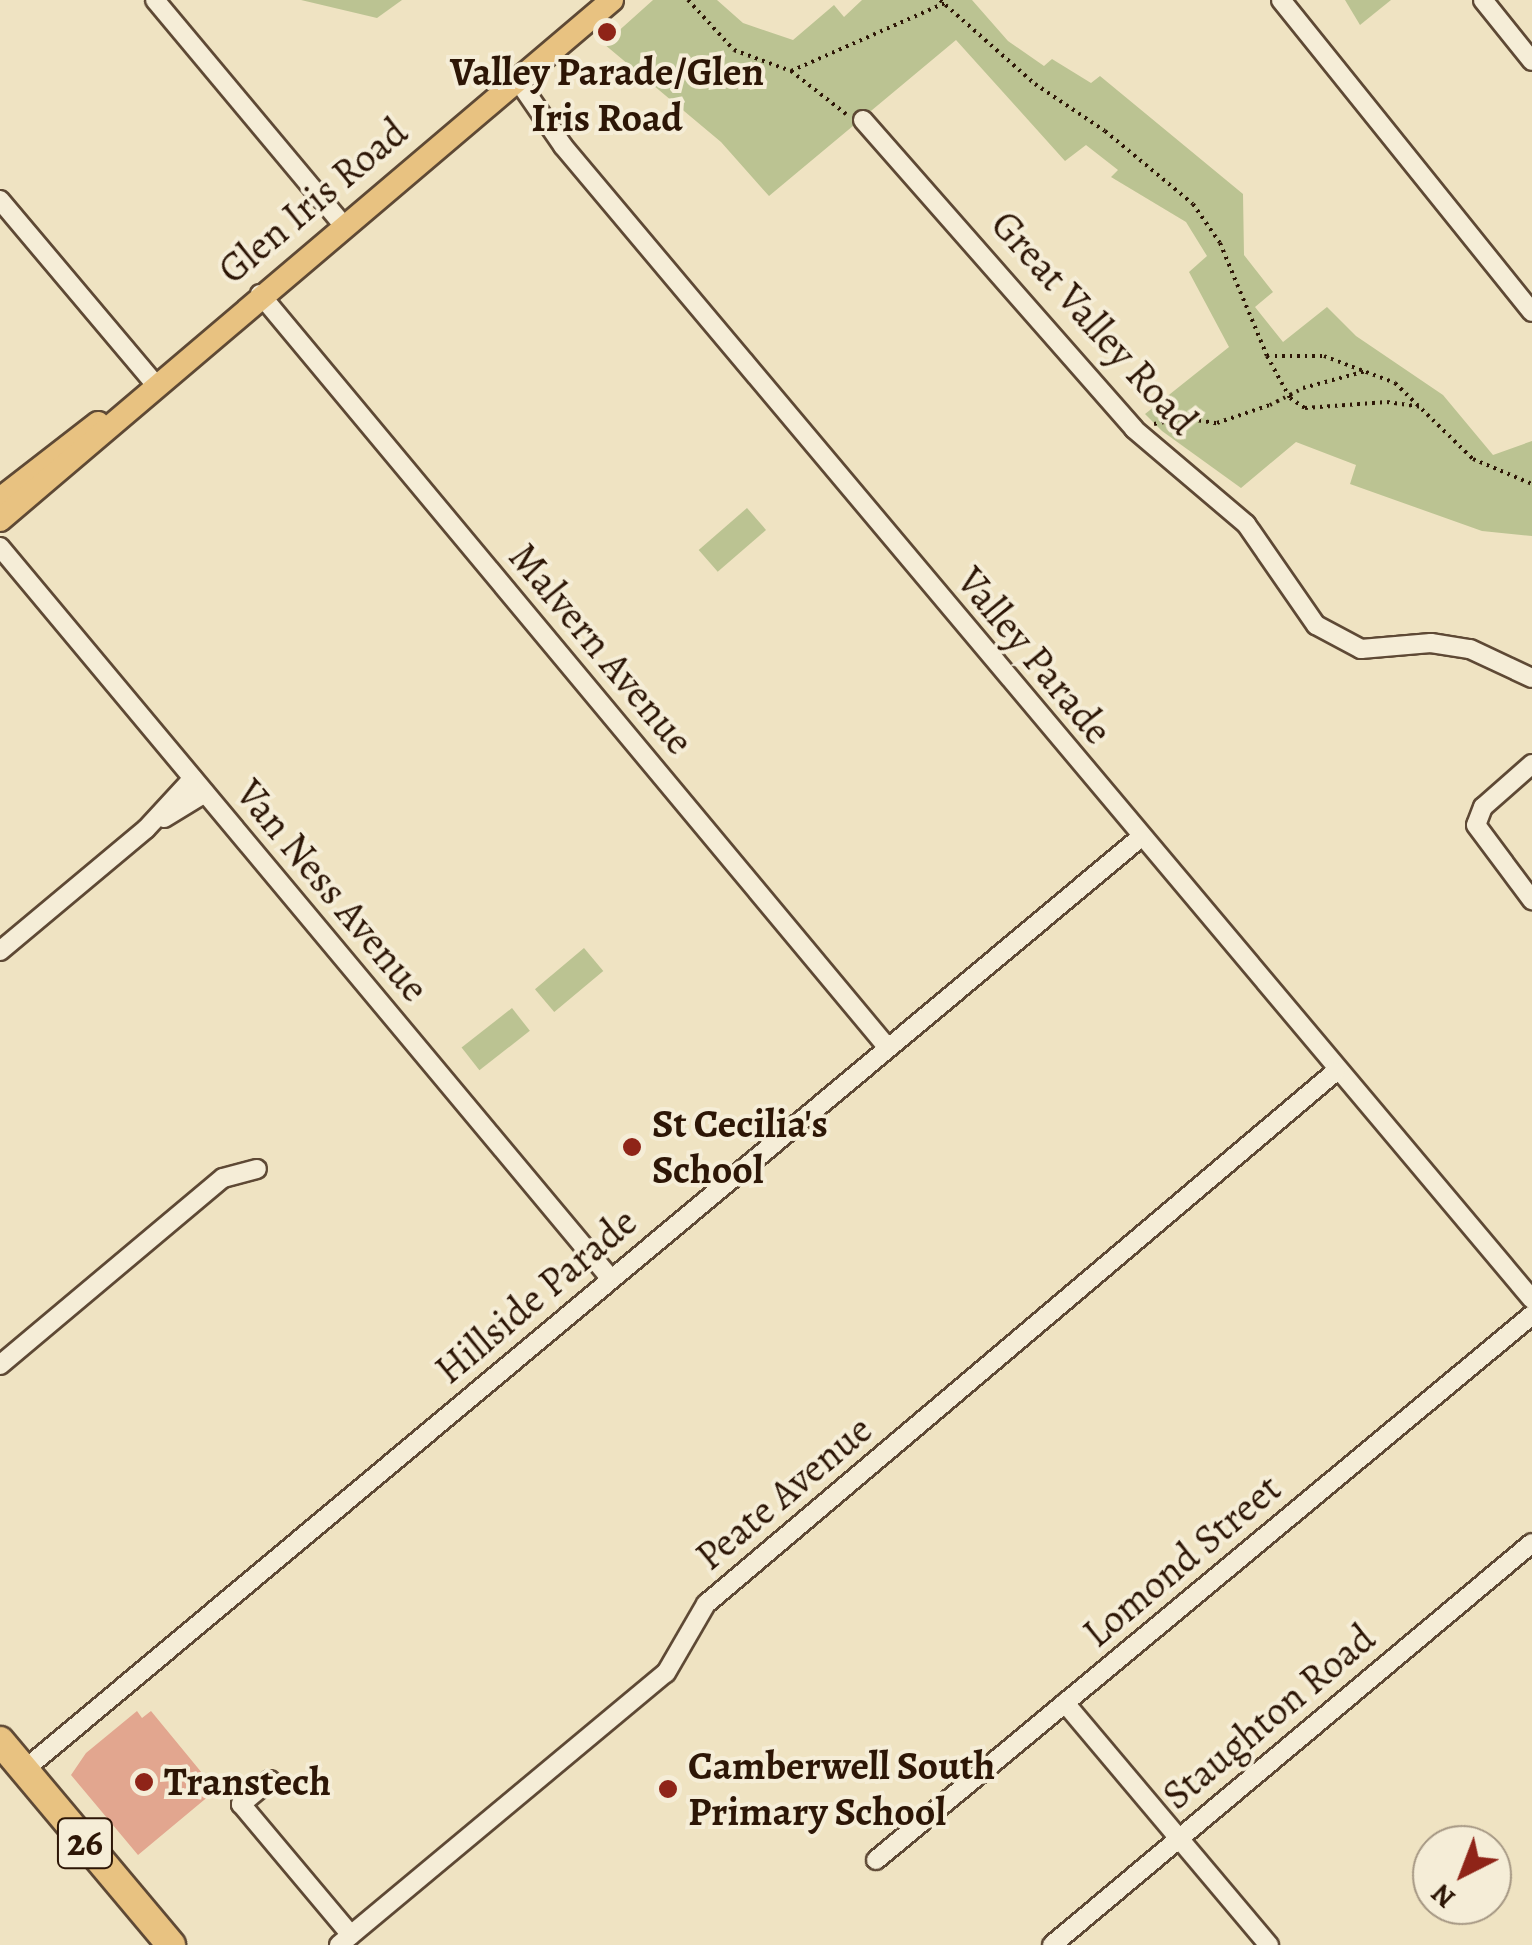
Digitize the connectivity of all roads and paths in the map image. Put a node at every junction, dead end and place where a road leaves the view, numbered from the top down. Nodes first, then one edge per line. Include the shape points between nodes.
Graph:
1 (155, 0) edge
2 (612, 0) edge
3 (688, 0) edge
4 (1281, 0) edge
5 (1483, 0) edge
6 (943, 2) edge
7 (1532, 62) edge
8 (791, 71) junction
9 (511, 85) junction
10 (863, 120) joint
11 (0, 200) edge
12 (343, 225) junction
13 (260, 294) junction
14 (1532, 312) edge
15 (1267, 356) junction
16 (1366, 370) junction
17 (154, 383) junction
18 (1421, 407) junction
19 (1134, 429) junction
20 (1532, 484) edge
21 (11, 500) edge
22 (0, 518) edge
23 (0, 547) edge
24 (1532, 678) edge
25 (1532, 764) edge
26 (198, 786) junction
27 (1140, 838) junction
28 (1532, 900) edge
29 (0, 950) edge
30 (888, 1048) junction
31 (1339, 1077) junction
32 (256, 1169) dead end
33 (1452, 1211) junction
34 (611, 1280) junction
35 (1532, 1299) edge
36 (1532, 1315) edge
37 (0, 1364) edge
38 (1532, 1544) edge
39 (1065, 1703) junction
40 (0, 1740) edge
41 (24, 1770) junction
42 (270, 1780) dead end
43 (1179, 1838) junction
44 (876, 1860) dead end
45 (345, 1940) edge
46 (171, 1945) edge
47 (1052, 1945) edge
48 (1269, 1945) edge

1 - 12 street
2 - 9 main road, Glen Iris Road
3 - 8 path via 734,50
4 - 14 street
5 - 7 street
6 - 8 path
6 - 15 path via 1035,84 1194,204 1220,244
8 - 10 path via 848,116
9 - 12 main road, Glen Iris Road
9 - 27 street, Valley Parade
10 - 19 street, Great Valley Road
11 - 17 street
12 - 13 main road, Glen Iris Road
13 - 17 main road, Glen Iris Road
13 - 30 street, Malvern Avenue
15 - 16 path via 1324,356
15 - 18 path via 1290,398 1305,408 1387,402
16 - 18 path
16 - 19 path, bridge via 1217,423 1184,418
17 - 21 main road, Glen Iris Road
18 - 20 path via 1473,460
19 - 24 street, Great Valley Road via 1231,508 1308,616 1338,642 1361,649 1448,644 1492,656
21 - 22 main road, Glen Iris Road
23 - 26 street, Van Ness Avenue
25 - 28 street via 1480,810 1476,825
26 - 29 street
26 - 34 street, Van Ness Avenue
27 - 30 street, Hillside Parade
27 - 31 street, Valley Parade
30 - 34 street, Hillside Parade
31 - 33 street, Valley Parade
31 - 45 street, Peate Avenue via 706,1604 666,1673
32 - 37 street via 223,1178
33 - 35 street, Valley Parade
33 - 36 street, Valley Parade
34 - 41 street, Hillside Parade
36 - 39 street, Lomond Street
38 - 43 street, Staughton Road
39 - 43 street
39 - 44 street, Lomond Street
40 - 41 highway, 26
41 - 46 highway, 26
42 - 45 street via 241,1804
43 - 47 street, Staughton Road
43 - 48 street

